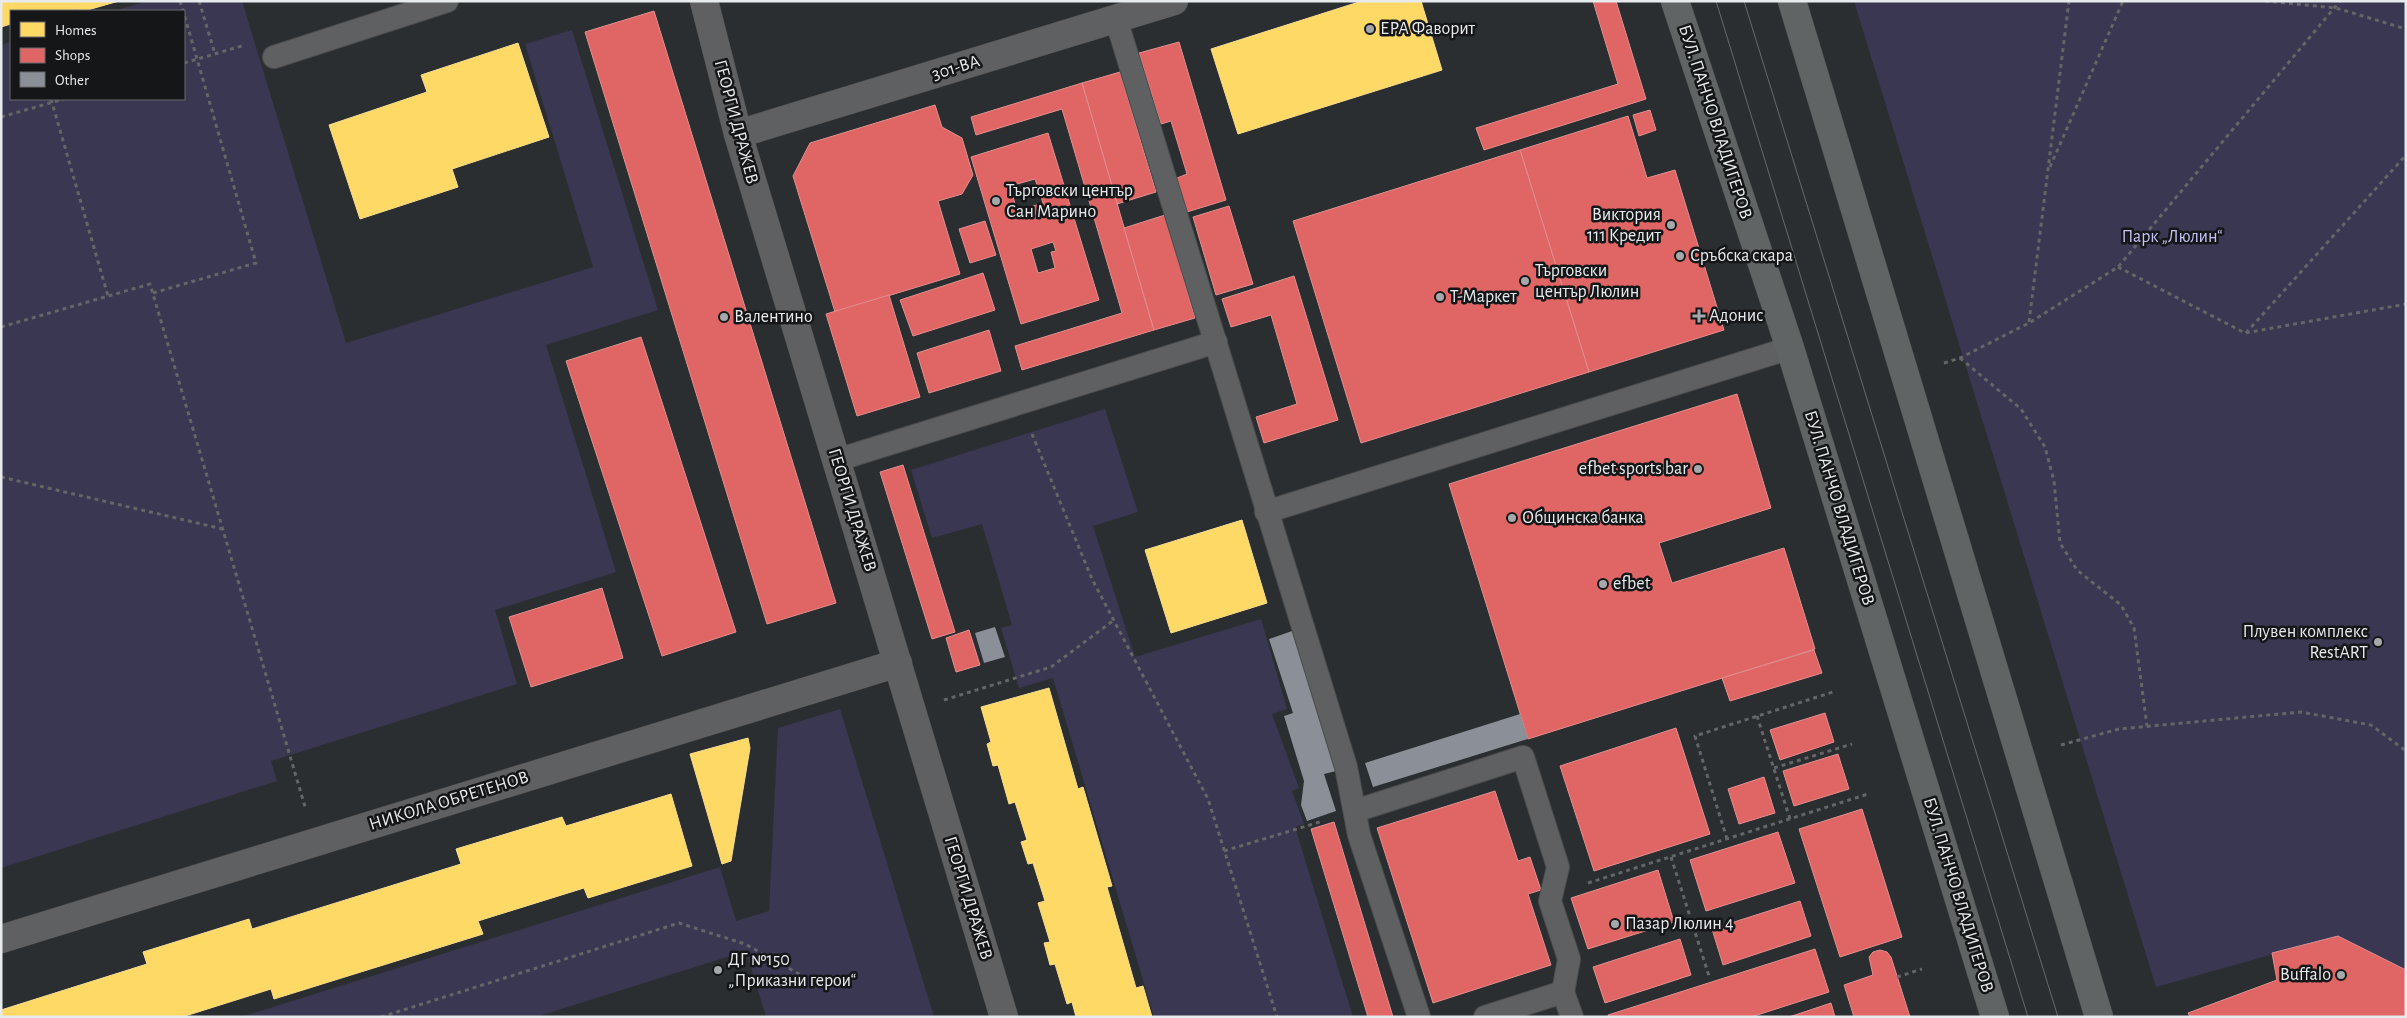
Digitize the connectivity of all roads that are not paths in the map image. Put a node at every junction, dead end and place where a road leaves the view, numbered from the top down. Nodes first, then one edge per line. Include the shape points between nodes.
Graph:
1 (447, 1) edge
2 (704, 1) edge
3 (1174, 1) edge
4 (1675, 1) edge
5 (1792, 1) edge
6 (1116, 19) junction
7 (274, 57) road end
8 (738, 134) junction
9 (1216, 342) junction
10 (1790, 348) junction
11 (837, 460) junction
12 (1266, 512) junction
13 (898, 663) junction
14 (1355, 811) junction
15 (1, 938) edge
16 (1563, 992) junction
17 (1004, 1017) edge
18 (1419, 1017) edge
19 (1485, 1017) edge
20 (1572, 1017) edge
21 (1995, 1017) edge
22 (2099, 1017) edge

1 - 7 lane
2 - 8 street, ГЕОРГИ ДРАЖЕВ
3 - 6 street, 301-ВА
4 - 10 main road, БУЛ. ПАНЧО ВЛАДИГЕРОВ
5 - 22 main road
6 - 8 street, 301-ВА
6 - 9 lane
8 - 11 street, ГЕОРГИ ДРАЖЕВ
9 - 11 lane
9 - 12 lane
10 - 12 lane
10 - 21 main road, БУЛ. ПАНЧО ВЛАДИГЕРОВ
11 - 13 street, ГЕОРГИ ДРАЖЕВ
12 - 14 lane via 1346,767
13 - 15 street, НИКОЛА ОБРЕТЕНОВ
13 - 17 street, ГЕОРГИ ДРАЖЕВ
14 - 16 lane via 1523,757 1558,867 1550,901 1569,959
14 - 18 lane via 1359,835
16 - 19 lane
16 - 20 lane

